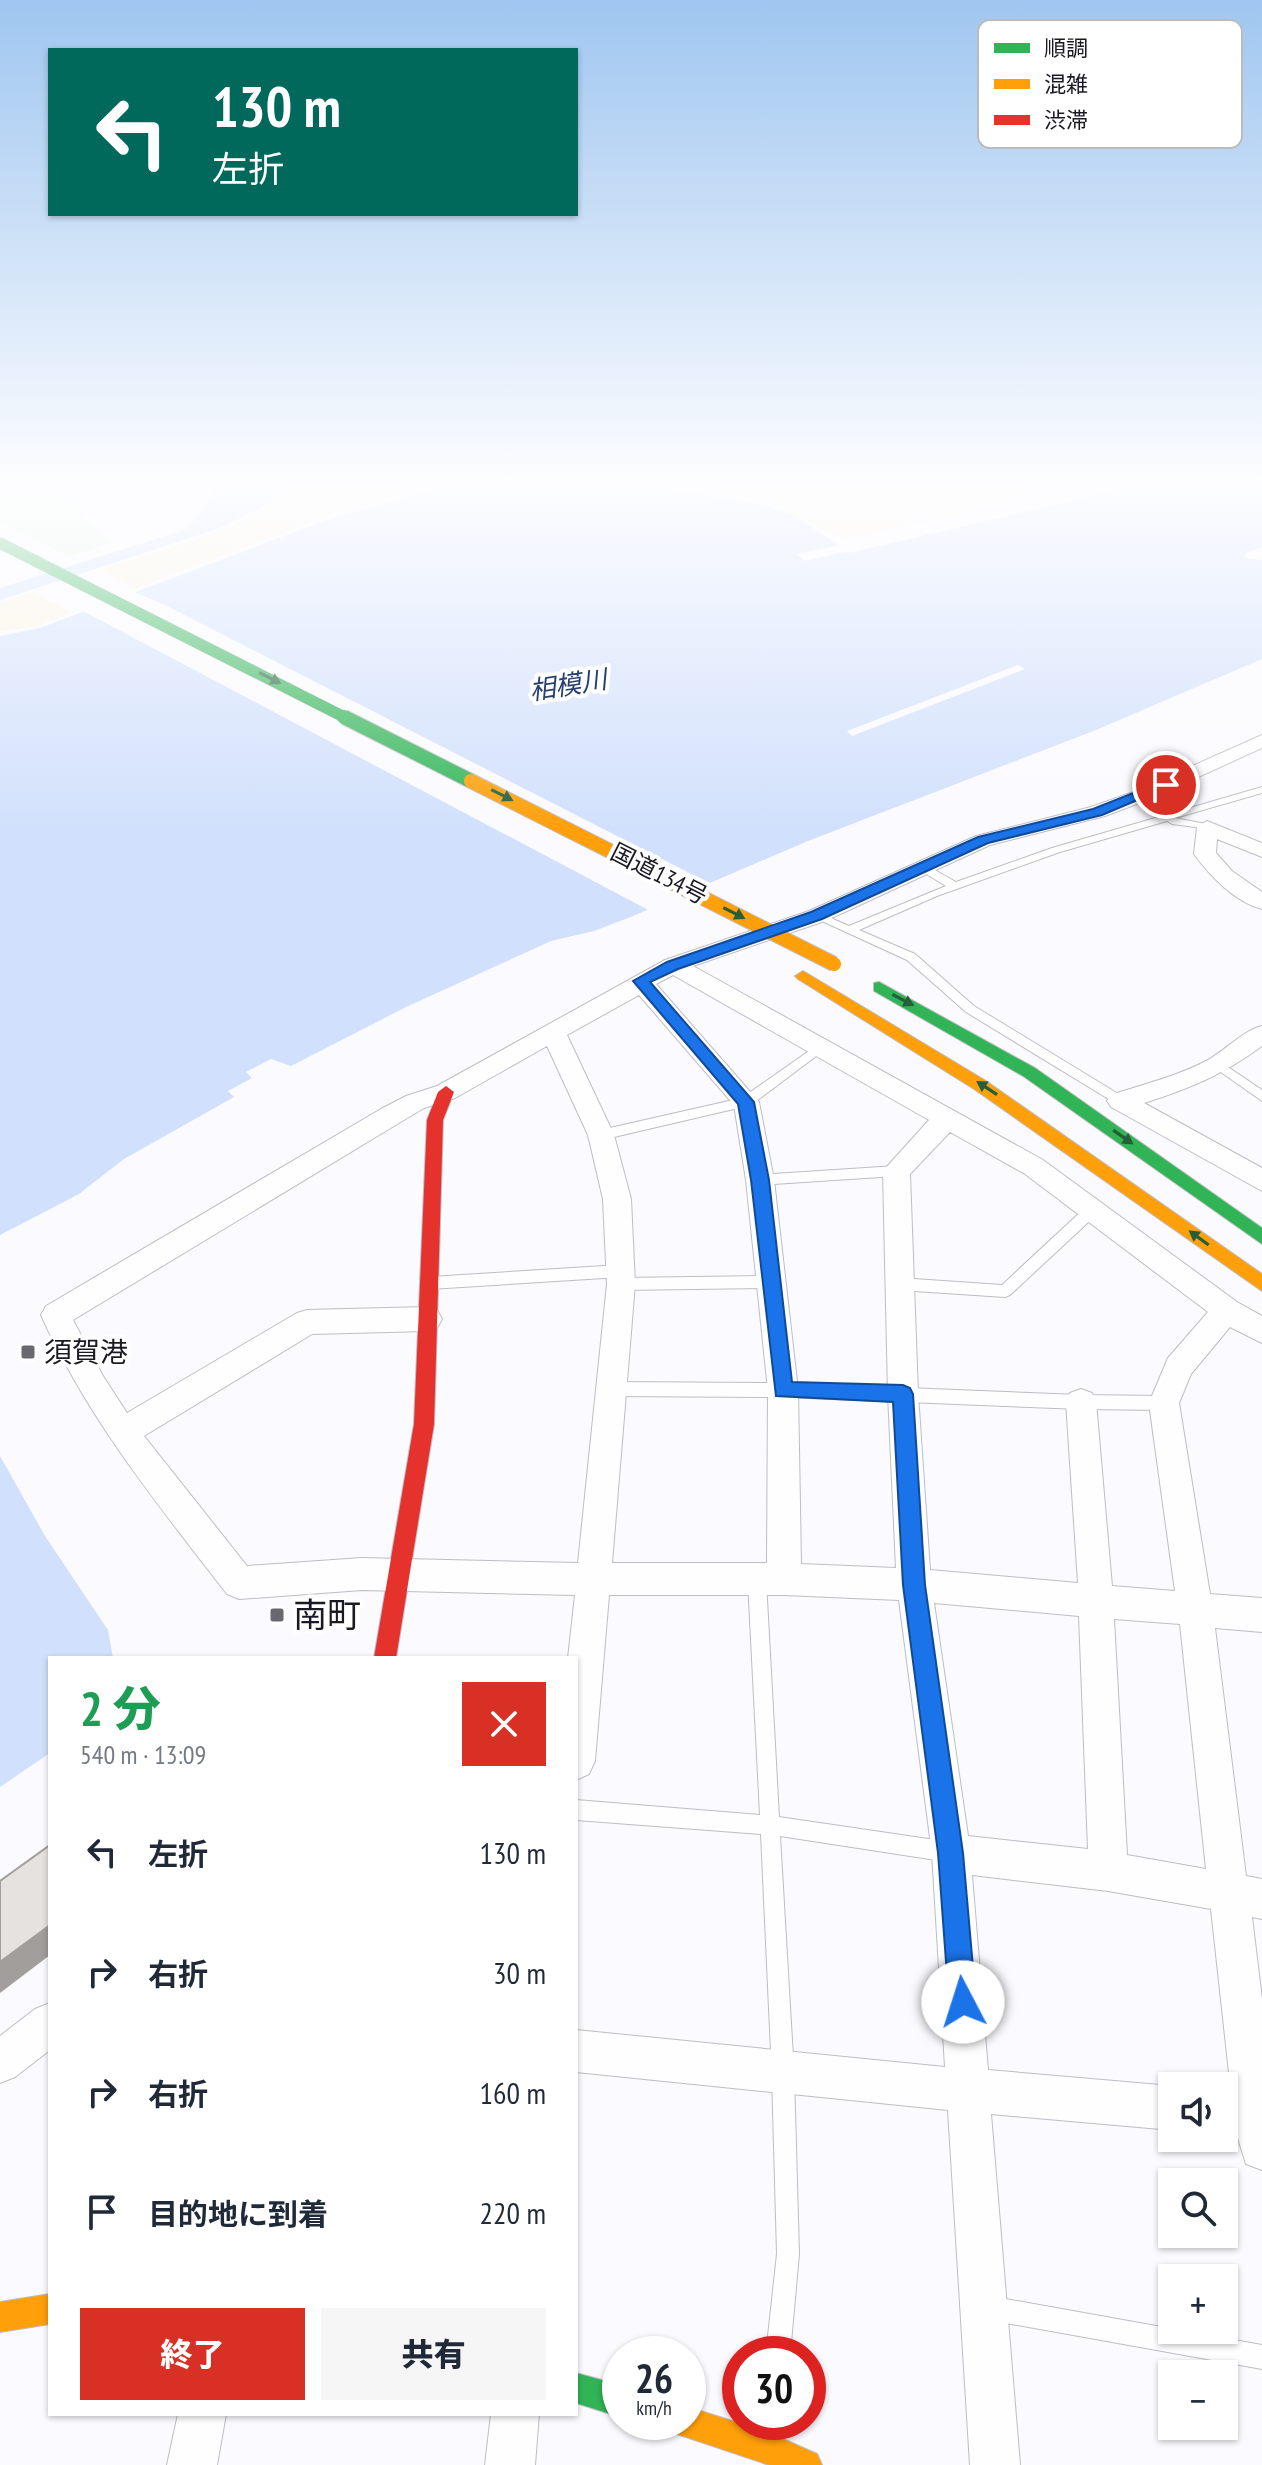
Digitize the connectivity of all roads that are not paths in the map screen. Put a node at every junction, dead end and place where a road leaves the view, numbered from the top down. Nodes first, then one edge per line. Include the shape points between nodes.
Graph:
1 (74, 601) edge
2 (115, 601) edge
3 (221, 676) dead end
4 (1262, 741) edge
5 (1262, 790) edge
6 (1168, 820) junction
7 (1207, 827) junction
8 (1262, 851) edge
9 (922, 867) junction
10 (955, 886) junction
11 (1262, 902) edge
12 (817, 916) junction
13 (851, 929) junction
14 (720, 933) dead end
15 (761, 954) dead end
16 (673, 965) junction
17 (796, 972) dead end
18 (640, 981) junction
19 (554, 1034) junction
20 (1262, 1034) edge
21 (819, 1048) junction
22 (1219, 1065) junction
23 (446, 1092) junction
24 (1262, 1096) edge
25 (1120, 1101) junction
26 (746, 1102) junction
27 (948, 1119) junction
28 (601, 1135) junction
29 (896, 1171) junction
30 (760, 1180) junction
31 (1262, 1181) edge
32 (1092, 1210) junction
33 (1262, 1237) edge
34 (620, 1277) junction
35 (772, 1282) junction
36 (430, 1283) junction
37 (899, 1284) junction
38 (1262, 1284) edge
39 (1227, 1310) junction
40 (427, 1319) junction
41 (1262, 1331) edge
42 (611, 1389) junction
43 (783, 1390) junction
44 (903, 1394) junction
45 (1081, 1402) junction
46 (1164, 1403) junction
47 (124, 1431) junction
48 (401, 1574) junction
49 (593, 1579) junction
50 (771, 1580) junction
51 (914, 1585) junction
52 (1096, 1600) junction
53 (1195, 1608) junction
54 (1262, 1615) edge
55 (385, 1656) edge
56 (578, 1740) edge
57 (578, 1810) edge
58 (770, 1825) junction
59 (951, 1853) junction
60 (1108, 1871) junction
61 (1244, 1896) edge
62 (48, 2026) edge
63 (578, 2051) edge
64 (0, 2062) edge
65 (783, 2074) junction
66 (970, 2091) junction
67 (1158, 2107) edge
68 (1251, 2123) edge
69 (985, 2307) junction
70 (48, 2309) edge
71 (0, 2317) edge
72 (780, 2336) edge
73 (1262, 2357) edge
74 (578, 2389) edge
75 (602, 2396) edge
76 (202, 2416) edge
77 (515, 2416) edge
78 (706, 2431) edge
79 (767, 2456) edge
80 (192, 2465) edge
81 (510, 2465) edge
82 (806, 2465) edge
83 (995, 2465) edge

1 - 3 main road
2 -> 33 main road, 国道134号, bridge via 846,970 1029,1072
4 - 9 street via 1113,806 983,840
5 - 6 lane
6 - 7 lane
6 - 10 lane via 1056,850
7 - 8 street
7 - 11 street via 1205,854 1224,876
9 - 10 lane
9 - 12 street
10 - 13 lane
12 - 13 lane
12 - 16 street
13 - 25 lane via 911,957 970,1009
14 - 15 main road, 国道134号
16 - 18 street
16 - 21 street
38 -> 17 main road via 990,1090
18 - 19 street
18 - 26 street
19 - 23 street
19 - 28 street
20 - 22 street
21 - 26 lane
21 - 27 street
22 - 24 lane
22 - 25 street
23 - 36 main road via 435,1120
23 - 47 street via 390,1116 56,1315 66,1340
25 - 31 street
26 - 28 lane
26 - 30 street
27 - 29 street
27 - 32 street via 1034,1167
28 - 34 street via 617,1199
29 - 30 lane
29 - 37 street
30 - 35 street
32 - 37 lane via 1005,1291
32 - 39 street
34 - 35 lane
34 - 36 lane
34 - 42 street
35 - 43 street
36 - 40 main road
37 - 44 street
39 - 41 street
39 - 46 street via 1179,1367
40 - 47 street via 307,1322
40 - 48 main road via 424,1424
42 - 43 lane
42 - 49 street
43 - 44 lane
43 - 50 street
44 - 45 lane
44 - 51 street
45 - 46 lane
45 - 52 street
46 - 53 street
47 - 48 street via 239,1583
48 - 49 street
48 - 55 main road
49 - 50 street
49 - 56 street
50 - 51 street
50 - 58 lane
51 - 52 street
51 - 59 street
52 - 53 street
52 - 60 street
53 - 54 street
53 - 61 street
57 - 58 lane
58 - 59 lane
58 - 65 lane
59 - 60 street
59 - 66 street
60 - 61 street
61 - 68 street
62 - 64 street
63 - 65 street
65 - 66 street
65 - 72 lane via 788,2254
66 - 67 street
66 - 69 street
69 - 73 lane
69 - 83 street
70 - 71 main road
74 - 75 main road
76 - 80 street
77 - 81 street
78 - 79 main road
79 - 82 main road

